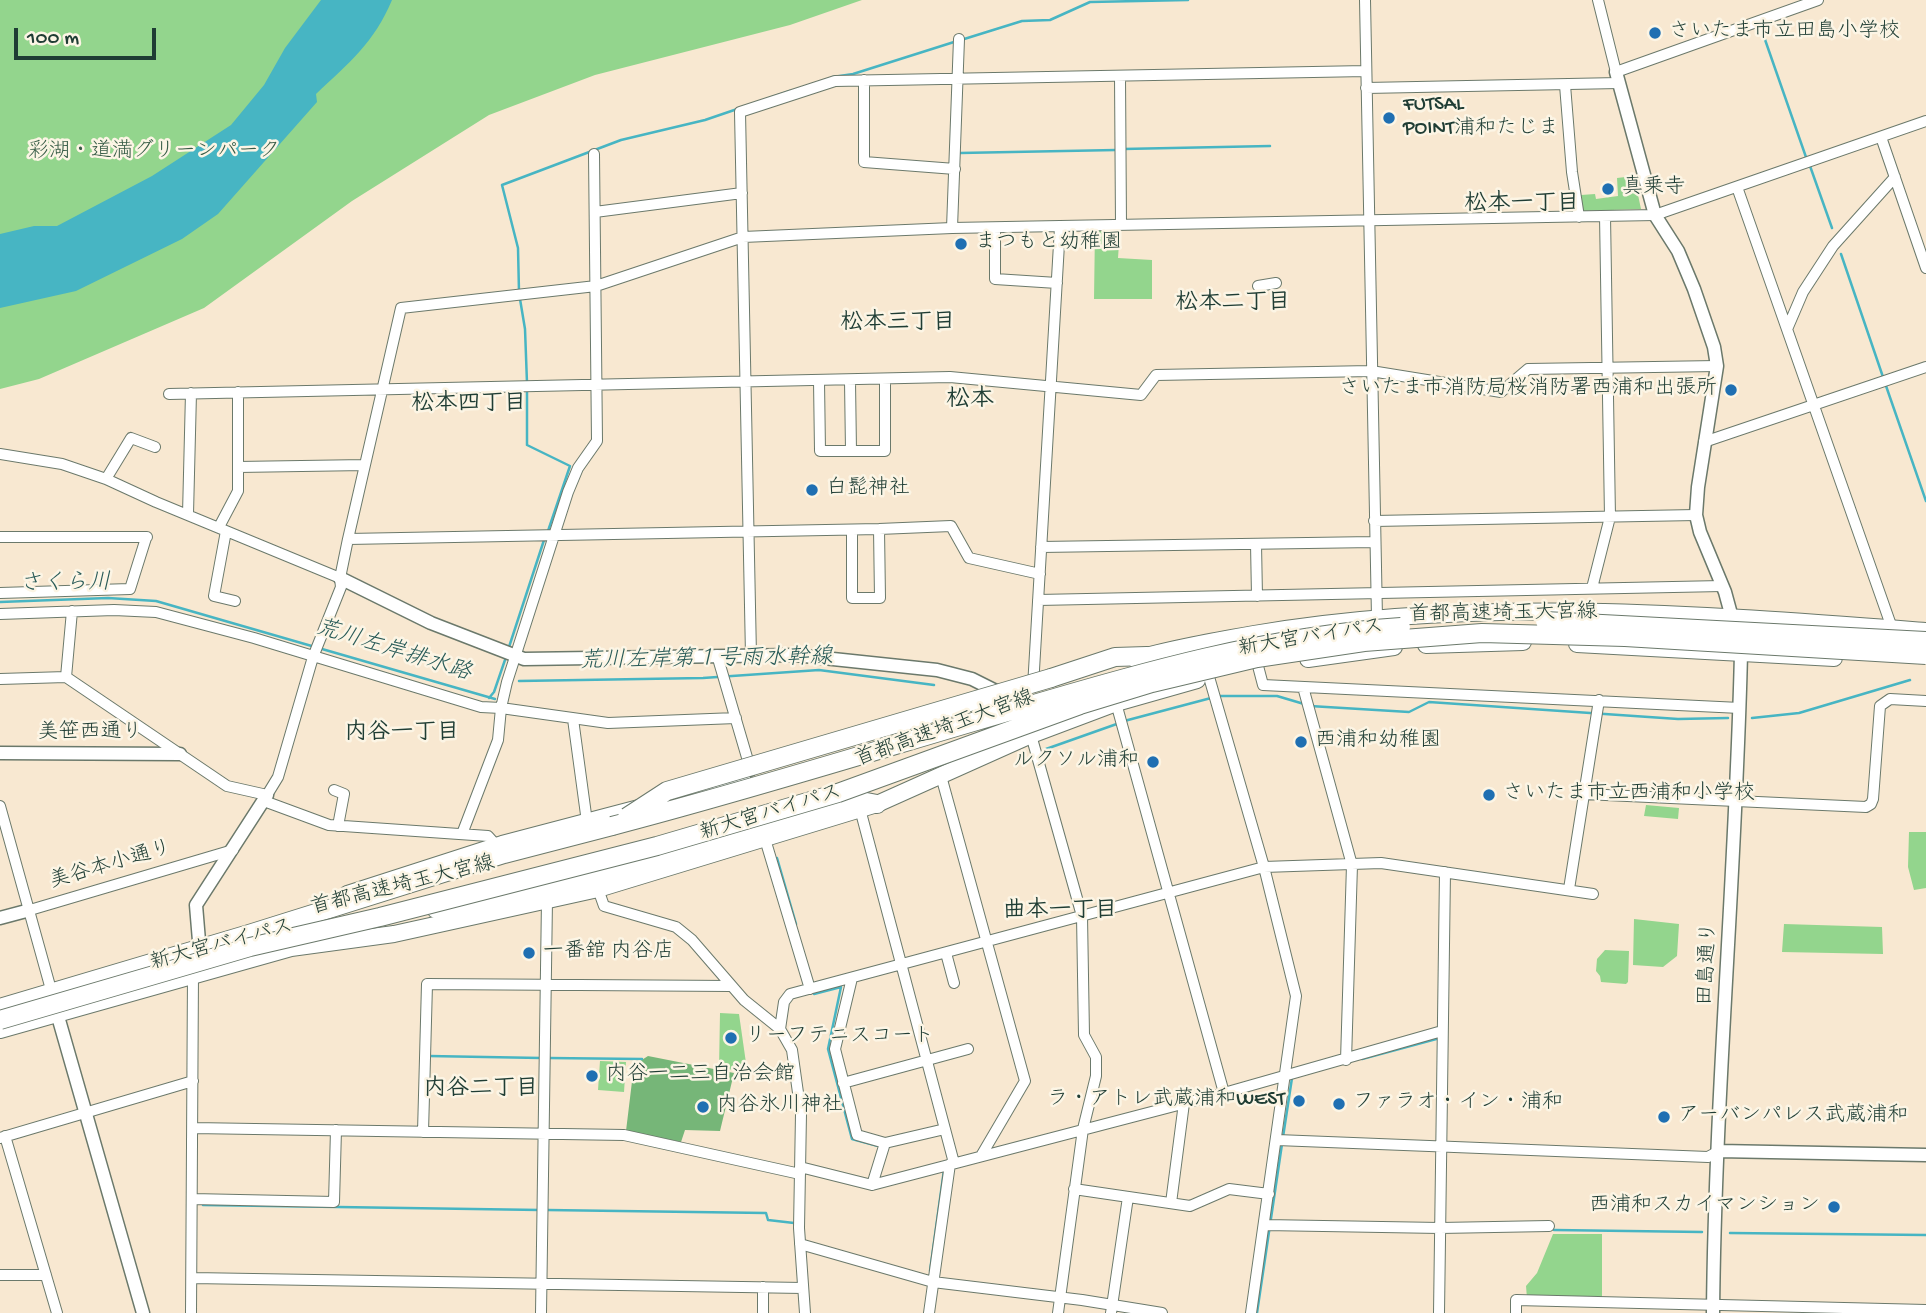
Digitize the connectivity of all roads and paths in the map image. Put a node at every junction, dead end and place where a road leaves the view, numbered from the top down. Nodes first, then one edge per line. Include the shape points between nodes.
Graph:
1 (1365, 0) edge
2 (1598, 0) edge
3 (1818, 0) edge
4 (959, 39) dead end
5 (1366, 71) junction
6 (1120, 76) junction
7 (1617, 77) junction
8 (958, 79) junction
9 (864, 80) junction
10 (1565, 85) junction
11 (1366, 88) junction
12 (1926, 121) edge
13 (1881, 137) junction
14 (594, 154) dead end
15 (955, 169) junction
16 (1895, 177) junction
17 (1737, 187) junction
18 (743, 193) junction
19 (595, 212) junction
20 (1655, 215) junction
21 (1605, 216) junction
22 (1579, 217) junction
23 (1369, 221) junction
24 (1121, 225) junction
25 (1060, 226) junction
26 (953, 228) junction
27 (995, 228) junction
28 (743, 237) junction
29 (1926, 268) edge
30 (1057, 283) junction
31 (1276, 283) dead end
32 (596, 286) junction
33 (1258, 286) dead end
34 (1787, 327) junction
35 (1717, 366) junction
36 (1926, 367) edge
37 (1608, 368) junction
38 (1371, 371) junction
39 (850, 380) junction
40 (885, 380) junction
41 (820, 381) junction
42 (746, 383) junction
43 (597, 384) junction
44 (1051, 385) junction
45 (383, 388) junction
46 (238, 392) junction
47 (191, 393) junction
48 (169, 394) dead end
49 (1814, 405) junction
50 (1704, 442) junction
51 (155, 447) dead end
52 (851, 451) junction
53 (0, 454) edge
54 (365, 466) junction
55 (238, 467) junction
56 (106, 479) junction
57 (188, 514) junction
58 (1696, 515) junction
59 (1610, 517) junction
60 (1374, 521) junction
61 (222, 529) junction
62 (852, 530) junction
63 (879, 530) junction
64 (749, 531) junction
65 (548, 536) junction
66 (0, 537) edge
67 (348, 539) junction
68 (1374, 542) junction
69 (1256, 544) junction
70 (1041, 547) junction
71 (1040, 574) junction
72 (340, 578) junction
73 (1722, 586) junction
74 (1592, 588) junction
75 (0, 593) edge
76 (1375, 595) junction
77 (1257, 596) junction
78 (1038, 600) junction
79 (234, 601) dead end
80 (72, 611) junction
81 (0, 614) edge
82 (1377, 617) junction
83 (1732, 618) junction
84 (1892, 628) junction
85 (1926, 631) edge
86 (1926, 641) edge
87 (1741, 653) junction
88 (314, 654) junction
89 (509, 655) junction
90 (717, 655) junction
91 (751, 655) junction
92 (1926, 655) edge
93 (1147, 656) junction
94 (1926, 663) edge
95 (1258, 666) junction
96 (66, 677) junction
97 (0, 679) edge
98 (972, 679) junction
99 (1303, 687) junction
100 (1033, 690) junction
101 (1213, 690) junction
102 (1008, 697) junction
103 (1599, 700) junction
104 (1926, 701) edge
105 (502, 706) junction
106 (1740, 708) junction
107 (960, 712) junction
108 (1120, 716) junction
109 (736, 718) junction
110 (573, 719) junction
111 (1031, 735) junction
112 (0, 753) edge
113 (180, 754) junction
114 (752, 775) junction
115 (941, 776) junction
116 (334, 790) dead end
117 (1584, 794) junction
118 (266, 798) junction
119 (1737, 801) junction
120 (0, 806) edge
121 (868, 806) junction
122 (587, 822) junction
123 (3, 824) edge
124 (338, 826) junction
125 (612, 826) junction
126 (461, 834) junction
127 (765, 839) junction
128 (498, 846) junction
129 (233, 850) junction
130 (1352, 865) junction
131 (1264, 867) junction
132 (1445, 872) junction
133 (598, 889) junction
134 (1569, 889) junction
135 (1169, 893) junction
136 (1593, 894) dead end
137 (547, 900) junction
138 (30, 910) junction
139 (1082, 916) junction
140 (380, 917) junction
141 (0, 918) edge
142 (199, 941) junction
143 (986, 942) junction
144 (946, 953) junction
145 (901, 964) junction
146 (193, 974) junction
147 (852, 978) junction
148 (954, 983) dead end
149 (546, 984) junction
150 (50, 986) junction
151 (731, 986) junction
152 (810, 989) junction
153 (0, 1000) edge
154 (0, 1008) edge
155 (57, 1013) junction
156 (0, 1020) edge
157 (780, 1029) junction
158 (0, 1030) edge
159 (1442, 1031) junction
160 (968, 1049) dead end
161 (1346, 1060) junction
162 (927, 1062) junction
163 (1286, 1075) junction
164 (193, 1082) junction
165 (844, 1083) junction
166 (1224, 1093) junction
167 (1184, 1103) junction
168 (85, 1113) junction
169 (193, 1128) junction
170 (945, 1129) junction
171 (1083, 1129) junction
172 (336, 1130) junction
173 (423, 1132) junction
174 (544, 1134) junction
175 (2, 1137) edge
176 (1277, 1140) junction
177 (885, 1143) junction
178 (1440, 1145) junction
179 (1719, 1151) junction
180 (1926, 1155) edge
181 (981, 1156) junction
182 (952, 1163) junction
183 (800, 1170) junction
184 (872, 1185) junction
185 (1074, 1189) junction
186 (1269, 1194) junction
187 (1128, 1197) junction
188 (192, 1199) junction
189 (1171, 1203) junction
190 (1265, 1224) junction
191 (1549, 1226) dead end
192 (1440, 1228) junction
193 (800, 1244) junction
194 (0, 1275) edge
195 (46, 1275) junction
196 (192, 1278) junction
197 (933, 1282) junction
198 (542, 1284) junction
199 (763, 1287) junction
200 (803, 1288) junction
201 (1060, 1298) junction
202 (1112, 1309) edge
203 (1713, 1309) edge
204 (1926, 1310) edge
205 (57, 1313) edge
206 (143, 1313) edge
207 (191, 1313) edge
208 (541, 1313) edge
209 (762, 1313) edge
210 (804, 1313) edge
211 (929, 1313) edge
212 (1058, 1313) edge
213 (1161, 1313) edge
214 (1251, 1313) edge
215 (1439, 1313) edge
216 (1516, 1313) edge

1 - 5 street
2 - 7 street
3 - 7 street
4 - 8 street
5 - 6 street
5 - 11 street
6 - 8 street
6 - 24 street
7 - 10 street
7 - 20 street
8 - 9 street
8 - 15 street
9 - 15 street via 864,162
9 - 18 street via 835,81 740,112
10 - 11 street
10 - 22 street
11 - 23 street
12 - 13 street
13 - 16 street
13 - 17 street
14 - 19 street
15 - 26 street
16 - 29 street
16 - 34 street via 1833,246
17 - 20 street
17 - 34 street
18 - 19 street
18 - 28 street
19 - 32 street
20 - 21 street
20 - 35 street via 1678,251 1694,289
21 - 22 street
21 - 37 street
22 - 23 street
23 - 24 street
23 - 38 street
24 - 25 street
25 - 27 street
25 - 30 street
26 - 27 street
26 - 28 street
27 - 30 street via 995,279
28 - 32 street
28 - 42 street
30 - 44 street
31 - 33 street
32 - 43 street
32 - 45 street via 401,308
34 - 49 street
35 - 37 street
35 - 50 street
36 - 49 street
37 - 38 street via 1528,369 1501,392
37 - 59 street
38 - 44 street via 1156,375 1141,395
38 - 60 street
39 - 40 street
39 - 41 street
39 - 52 street
40 - 44 street via 950,377
40 - 52 street via 885,451
41 - 42 street
41 - 52 street via 820,451
42 - 43 street
42 - 64 street
43 - 45 street
43 - 65 street via 597,441 576,474
44 - 70 street
45 - 46 street
45 - 54 street
46 - 47 street
46 - 55 street
47 - 48 street
47 - 57 street
49 - 50 street
49 - 84 street
50 - 58 street
51 - 56 street via 131,438
53 - 56 street via 62,464
54 - 55 street
54 - 67 street
55 - 61 street via 238,492
56 - 57 street via 155,506
57 - 61 street
58 - 59 street
58 - 73 street, 田島通り
59 - 60 street
59 - 74 street
60 - 68 street
61 - 72 street
61 - 79 street via 214,596
62 - 63 street
62 - 63 street via 852,598 880,598
62 - 64 street
63 - 71 street via 951,526 969,558
64 - 65 street
64 - 91 street
65 - 67 street
65 - 89 street
66 - 75 street via 146,538 130,589
67 - 72 street
68 - 69 street
68 - 76 street
69 - 70 street
69 - 77 street
70 - 71 street
71 - 78 street
72 - 88 street via 341,587
72 - 89 street
73 - 74 street
73 - 83 street, 田島通り
74 - 76 street
76 - 77 street
76 - 82 street
77 - 78 street
78 - 100 street
80 - 81 street
80 - 88 street via 156,612
80 - 96 street
82 - 83 highway, 新大宮バイパス via 1527,611
82 - 93 highway, 新大宮バイパス via 1269,631
83 - 84 highway, 新大宮バイパス
83 - 87 street, 田島通り
84 - 85 highway, 新大宮バイパス
86 - 125 highway, 首都高速埼玉大宮線, bridge via 1546,621 1363,629 1308,636 1149,671
87 - 94 highway, 新大宮バイパス
87 - 95 highway, 新大宮バイパス via 1531,641 1401,646
87 - 106 street, 田島通り
88 - 105 street via 481,708
88 - 118 street via 278,777
89 - 90 street via 540,659
89 - 105 street
90 - 91 street
90 - 109 street
91 - 98 street via 854,660
92 - 140 highway, 首都高速埼玉大宮線, bridge via 1546,633 1422,636 1309,649 1152,683 838,793 657,846
93 - 100 highway, 新大宮バイパス
93 - 125 highway, bridge via 1115,657 667,791
95 - 99 street via 1263,685
95 - 101 highway, 新大宮バイパス
96 - 97 street
96 - 113 street
98 - 102 street
98 - 107 street via 976,697
99 - 103 street
99 - 130 street
100 - 102 highway, 新大宮バイパス
101 - 108 highway, 新大宮バイパス
101 - 131 street
102 - 107 highway, 新大宮バイパス
102 - 111 street
103 - 106 street
103 - 117 street
104 - 119 street via 1890,699 1880,706 1869,806
105 - 110 street
105 - 126 street via 498,740
106 - 119 street, 田島通り
107 - 114 highway, 新大宮バイパス
108 - 111 highway, 新大宮バイパス
108 - 135 street
109 - 110 street via 608,723
109 - 114 street
110 - 122 street
111 - 115 highway, 新大宮バイパス
111 - 139 street
112 - 113 street, 美笹西通り
113 - 118 street via 227,786
114 - 122 highway, 新大宮バイパス
115 - 121 highway, 新大宮バイパス
115 - 143 street
116 - 124 street via 344,794
117 - 119 street
117 - 134 street
118 - 124 street
118 - 129 street
119 - 179 street, 田島通り
120 - 123 street
121 - 127 highway, 新大宮バイパス
121 - 140 highway, bridge via 856,800 661,857 471,904
121 - 145 street
122 - 128 highway, 新大宮バイパス
123 - 138 street
124 - 126 street
125 - 154 highway, 首都高速埼玉大宮線 via 504,854
126 - 128 street via 488,836
127 - 133 highway, 新大宮バイパス
127 - 152 street
128 - 142 highway, 新大宮バイパス
129 - 138 street, 美谷本小通り
129 - 142 street via 196,905
130 - 131 street
130 - 132 street via 1381,863
130 - 161 street
131 - 135 street
131 - 163 street via 1296,996
132 - 134 street
132 - 159 street
133 - 137 highway, 新大宮バイパス
133 - 151 street via 604,906 676,928
134 - 136 street
135 - 139 street
135 - 166 street
137 - 146 highway, 新大宮バイパス via 394,933 291,948
137 - 149 street
138 - 141 street, 美谷本小通り
138 - 150 street
139 - 143 street
139 - 171 street via 1084,1035 1096,1056 1096,1076
140 - 156 highway, 首都高速埼玉大宮線, bridge via 250,947
142 - 150 highway, 新大宮バイパス
143 - 144 street
143 - 181 street via 1025,1081
144 - 145 street
144 - 148 street
145 - 147 street
145 - 162 street
146 - 155 highway, 新大宮バイパス
146 - 164 street
147 - 152 street
147 - 165 street via 835,1049
149 - 151 street
149 - 173 street via 427,984
149 - 174 street
150 - 153 highway, 新大宮バイパス
151 - 157 street
152 - 157 street via 790,994 784,1002
155 - 158 highway, 新大宮バイパス
155 - 168 street
157 - 183 street via 792,1050 801,1114
159 - 161 street
159 - 178 street
160 - 162 street
161 - 163 street
162 - 165 street
162 - 170 street
163 - 166 street
163 - 176 street
164 - 168 street
164 - 169 street
165 - 177 street via 857,1135
166 - 167 street
167 - 171 street
167 - 189 street
168 - 175 street
168 - 206 street
169 - 172 street
169 - 188 street
170 - 177 street
170 - 182 street
171 - 181 street
171 - 185 street
172 - 173 street
172 - 188 street via 334,1202
173 - 174 street
174 - 183 street via 624,1135
174 - 198 street
175 - 195 street
176 - 178 street
176 - 186 street
177 - 184 street
178 - 179 street via 1708,1157
178 - 192 street
179 - 180 street
179 - 203 street, 田島通り
181 - 182 street
182 - 184 street
182 - 197 street
183 - 184 street
183 - 193 street
185 - 187 street
185 - 201 street
186 - 189 street via 1229,1189 1190,1206
186 - 190 street
187 - 189 street
187 - 202 street
188 - 196 street
190 - 192 street
190 - 214 street
191 - 192 street
192 - 215 street
193 - 197 street
193 - 200 street
194 - 195 street
195 - 205 street
196 - 198 street
196 - 207 street
197 - 201 street
197 - 211 street
198 - 199 street
198 - 208 street
199 - 200 street
199 - 209 street
200 - 210 street
201 - 202 street
201 - 212 street
202 - 213 street
203 - 204 street
203 - 216 street via 1516,1300

